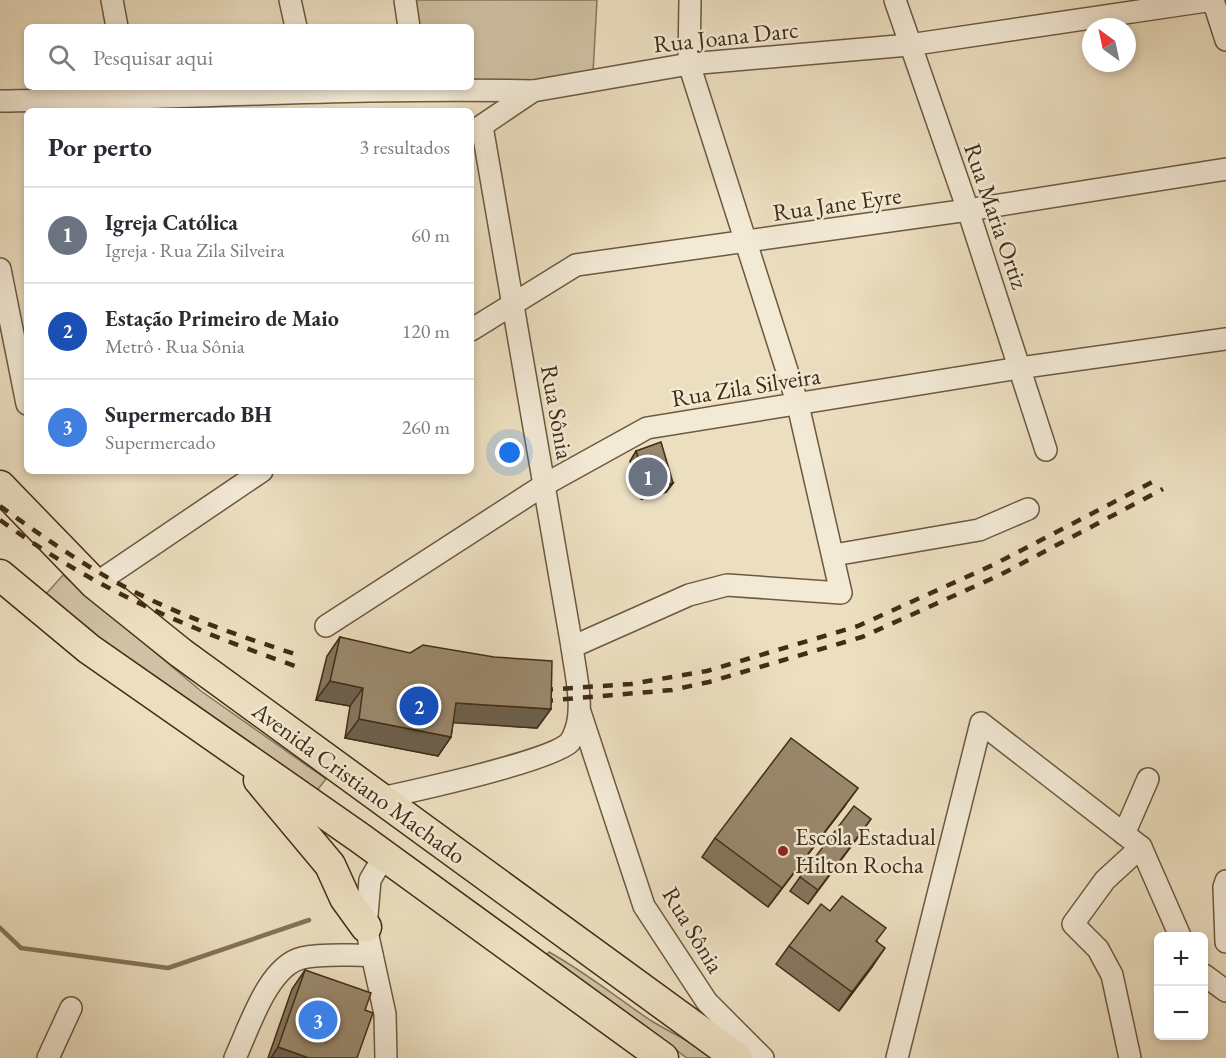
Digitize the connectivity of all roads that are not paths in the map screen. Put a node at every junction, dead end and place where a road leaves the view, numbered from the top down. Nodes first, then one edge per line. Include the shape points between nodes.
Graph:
1 (112, 0) edge
2 (290, 0) edge
3 (405, 0) edge
4 (690, 0) edge
5 (895, 0) edge
6 (1213, 0) edge
7 (116, 24) edge
8 (295, 24) edge
9 (409, 24) edge
10 (1226, 39) edge
11 (909, 45) junction
12 (689, 64) junction
13 (474, 89) edge
14 (392, 90) edge
15 (533, 91) junction
16 (309, 96) edge
17 (132, 99) edge
18 (0, 101) edge
19 (477, 130) edge
20 (1226, 169) edge
21 (968, 210) junction
22 (747, 243) junction
23 (0, 269) edge
24 (512, 302) junction
25 (474, 328) edge
26 (1226, 339) edge
27 (1019, 368) junction
28 (24, 389) edge
29 (798, 405) junction
30 (1046, 450) dead end
31 (258, 474) edge
32 (544, 485) junction
33 (0, 486) edge
34 (1028, 509) dead end
35 (834, 555) junction
36 (0, 575) edge
37 (95, 584) junction
38 (326, 626) dead end
39 (572, 647) junction
40 (578, 706) junction
41 (232, 748) junction
42 (551, 753) junction
43 (599, 771) junction
44 (1148, 779) dead end
45 (381, 798) junction
46 (348, 830) junction
47 (1124, 834) junction
48 (1141, 847) junction
49 (384, 856) junction
50 (330, 865) junction
51 (1226, 882) edge
52 (1178, 932) edge
53 (369, 941) junction
54 (1226, 942) edge
55 (581, 946) junction
56 (1208, 978) edge
57 (1226, 991) edge
58 (71, 1008) dead end
59 (48, 1058) edge
60 (235, 1058) edge
61 (386, 1058) edge
62 (663, 1058) edge
63 (737, 1058) edge
64 (763, 1058) edge
65 (897, 1058) edge
66 (1130, 1058) edge

1 - 7 street
2 - 8 street
3 - 9 street
4 - 12 street
5 - 11 street, Rua Maria Ortiz
6 - 10 street
6 - 11 street, Rua Joana Darc
11 - 12 street, Rua Joana Darc
11 - 21 street, Rua Maria Ortiz
12 - 15 street, Rua Joana Darc
12 - 22 street
13 - 15 street
14 - 16 street
15 - 19 street, Rua Joana Darc
16 - 17 street
17 - 18 street
19 - 24 street, Rua Sônia
20 - 21 street, Rua Jane Eyre
21 - 22 street, Rua Jane Eyre
21 - 27 street, Rua Maria Ortiz
22 - 24 street, Rua Jane Eyre via 576,265
22 - 29 street
23 - 28 street
24 - 25 street, Rua Jane Eyre
24 - 32 street, Rua Sônia
26 - 27 street, Rua Zila Silveira
27 - 29 street, Rua Zila Silveira
27 - 30 street, Rua Maria Ortiz
29 - 32 street, Rua Zila Silveira via 647,428
29 - 35 street
31 - 37 street
32 - 38 street, Rua Zila Silveira
32 - 39 street, Rua Sônia
33 - 37 highway, Avenida Cristiano Machado
34 - 35 street via 979,530
35 - 39 street via 841,593 727,585 689,595
36 - 41 highway, Avenida Cristiano Machado via 88,649
37 - 45 highway, Avenida Cristiano Machado via 181,653
39 - 40 street, Rua Sônia
40 - 42 street, Rua Sônia via 577,729 570,742
40 - 43 street, Rua Sônia
41 - 46 highway, Avenida Cristiano Machado
41 - 50 highway
42 - 43 street via 570,753 588,759
42 - 45 street, Rua Sônia
43 - 64 street, Rua Sônia via 644,906 707,1002
44 - 47 street
45 - 46 highway
45 - 55 highway, Avenida Cristiano Machado
46 - 49 highway, Avenida Cristiano Machado
46 - 50 highway
47 - 48 street
47 - 65 street via 981,723
48 - 52 street
48 - 66 street via 1105,880 1073,924 1098,949 1112,975
49 - 53 street via 370,880
49 - 55 highway via 412,849 430,855 557,947
49 - 62 highway, Avenida Cristiano Machado
50 - 53 highway
51 - 54 street
53 - 60 street via 302,958 281,968
53 - 61 street via 385,1014
55 - 63 highway, Avenida Cristiano Machado
56 - 57 street
58 - 59 street

